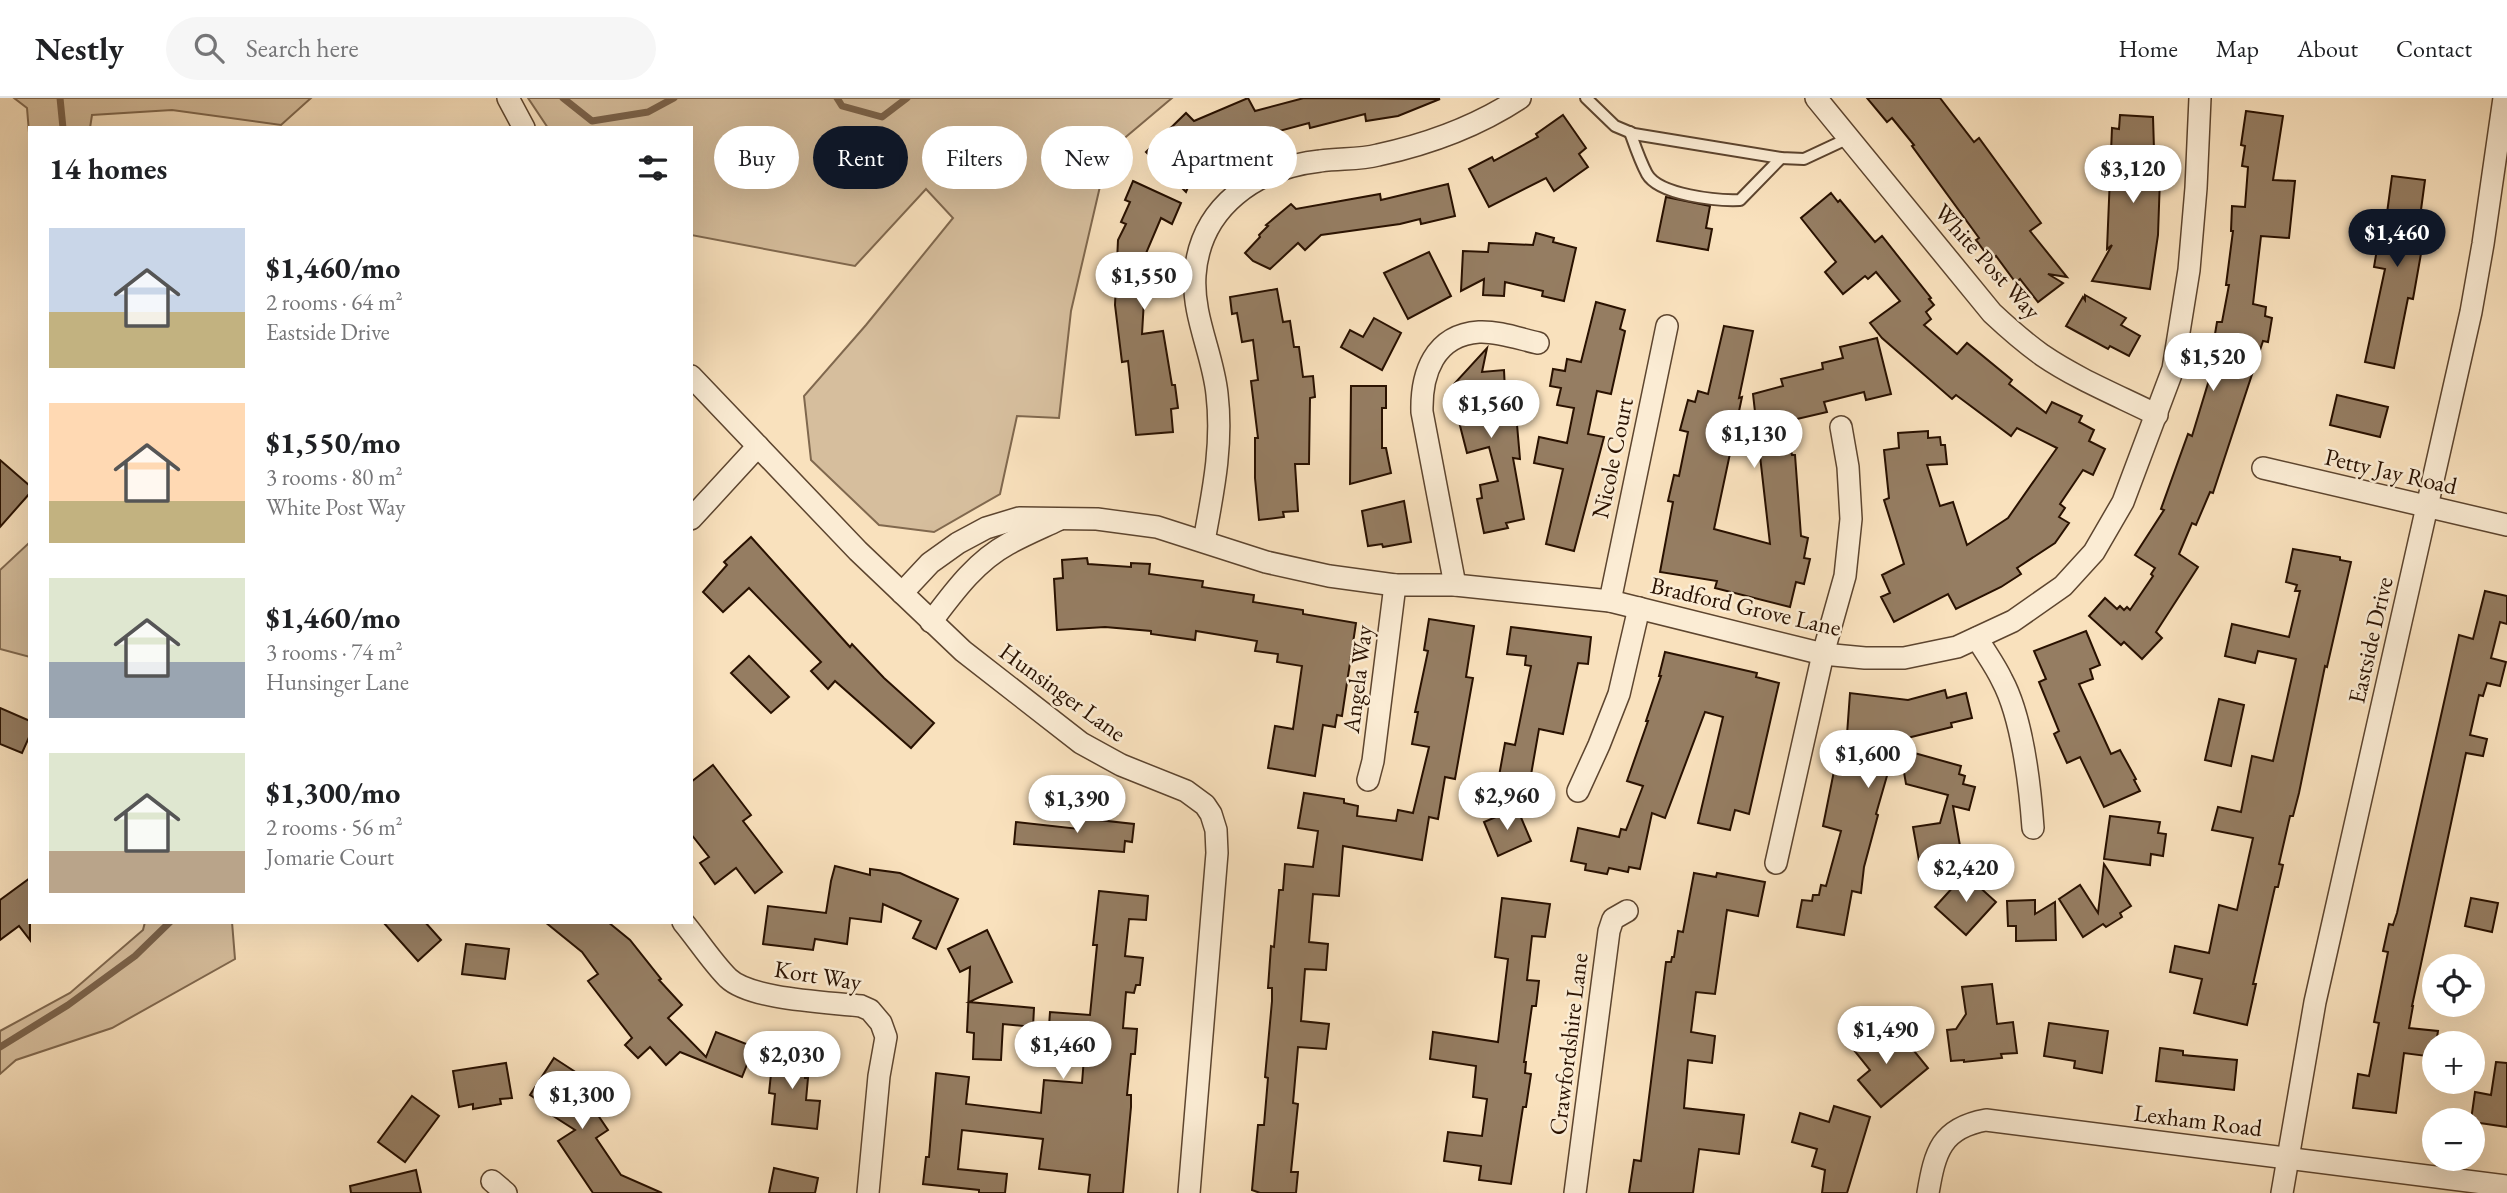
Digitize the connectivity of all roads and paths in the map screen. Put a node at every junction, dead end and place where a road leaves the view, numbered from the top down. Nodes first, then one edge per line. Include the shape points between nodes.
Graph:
1 (508, 98) edge
2 (1520, 98) edge
3 (1586, 98) edge
4 (1816, 98) edge
5 (2200, 98) edge
6 (2504, 98) edge
7 (523, 126) edge
8 (1630, 132) junction
9 (1849, 138) junction
10 (1781, 158) junction
11 (1667, 326) dead end
12 (1538, 343) dead end
13 (693, 378) edge
14 (2157, 415) junction
15 (1841, 426) dead end
16 (758, 446) junction
17 (2263, 468) dead end
18 (2427, 506) junction
19 (693, 517) edge
20 (1058, 520) junction
21 (2507, 525) edge
22 (1204, 541) junction
23 (1395, 585) junction
24 (1454, 585) junction
25 (902, 593) junction
26 (1610, 601) junction
27 (1639, 608) junction
28 (931, 622) junction
29 (1977, 638) junction
30 (1823, 654) junction
31 (1368, 780) dead end
32 (1578, 791) dead end
33 (2034, 828) dead end
34 (1776, 863) dead end
35 (1627, 911) dead end
36 (685, 924) edge
37 (2288, 1157) junction
38 (2507, 1186) edge
39 (869, 1193) edge
40 (1189, 1193) edge
41 (1575, 1193) edge
42 (1928, 1193) edge
43 (2282, 1193) edge

1 - 7 street
2 - 22 street via 1429,143 1280,169 1238,191 1214,219 1195,272 1197,311 1217,393 1220,441
3 - 8 lane via 1615,125
4 - 9 street, White Post Way
5 - 14 street, Bradford Grove Lane via 2189,270 2173,369
6 - 18 street, Eastside Drive via 2478,271
8 - 10 lane
8 - 10 lane via 1648,176 1667,189 1720,200 1740,200
9 - 10 lane via 1804,159
9 - 14 street, White Post Way via 1992,313 2017,336 2072,373
11 - 26 street, Nicole Court
12 - 24 street via 1479,332 1458,337 1436,354 1425,374 1422,412
13 - 16 street, Hunsinger Lane
14 - 29 street, Bradford Grove Lane via 2123,502 2094,552 2043,603
15 - 30 street via 1851,519 1845,576
16 - 19 street
16 - 25 street, Hunsinger Lane
17 - 18 street, Petty Jay Road
18 - 21 street, Petty Jay Road
18 - 37 street, Eastside Drive via 2315,1002
20 - 22 street, Bradford Grove Lane via 1134,523
20 - 25 street, Bradford Grove Lane via 1019,518 986,528 930,564
20 - 28 street, Bradford Grove Lane via 1006,545 978,565
22 - 23 street, Bradford Grove Lane via 1266,562
23 - 24 street, Bradford Grove Lane
23 - 31 street, Angela Way
24 - 26 street, Bradford Grove Lane
25 - 28 street, Hunsinger Lane
26 - 27 street, Bradford Grove Lane
27 - 30 street, Bradford Grove Lane
27 - 32 street via 1619,694
28 - 40 street, Hunsinger Lane via 1082,743 1186,792 1211,814 1217,853
29 - 30 street, Bradford Grove Lane via 1905,658
29 - 33 street via 2004,682 2016,721
30 - 34 street
35 - 41 street, Crawfordshire Lane via 1613,919 1609,931
36 - 39 street, Kort Way via 729,978 743,988 862,1006 881,1023 886,1037
37 - 38 street, Lexham Road
37 - 42 street, Lexham Road via 1986,1120 1968,1123 1945,1140 1936,1155
37 - 43 street, Eastside Drive

